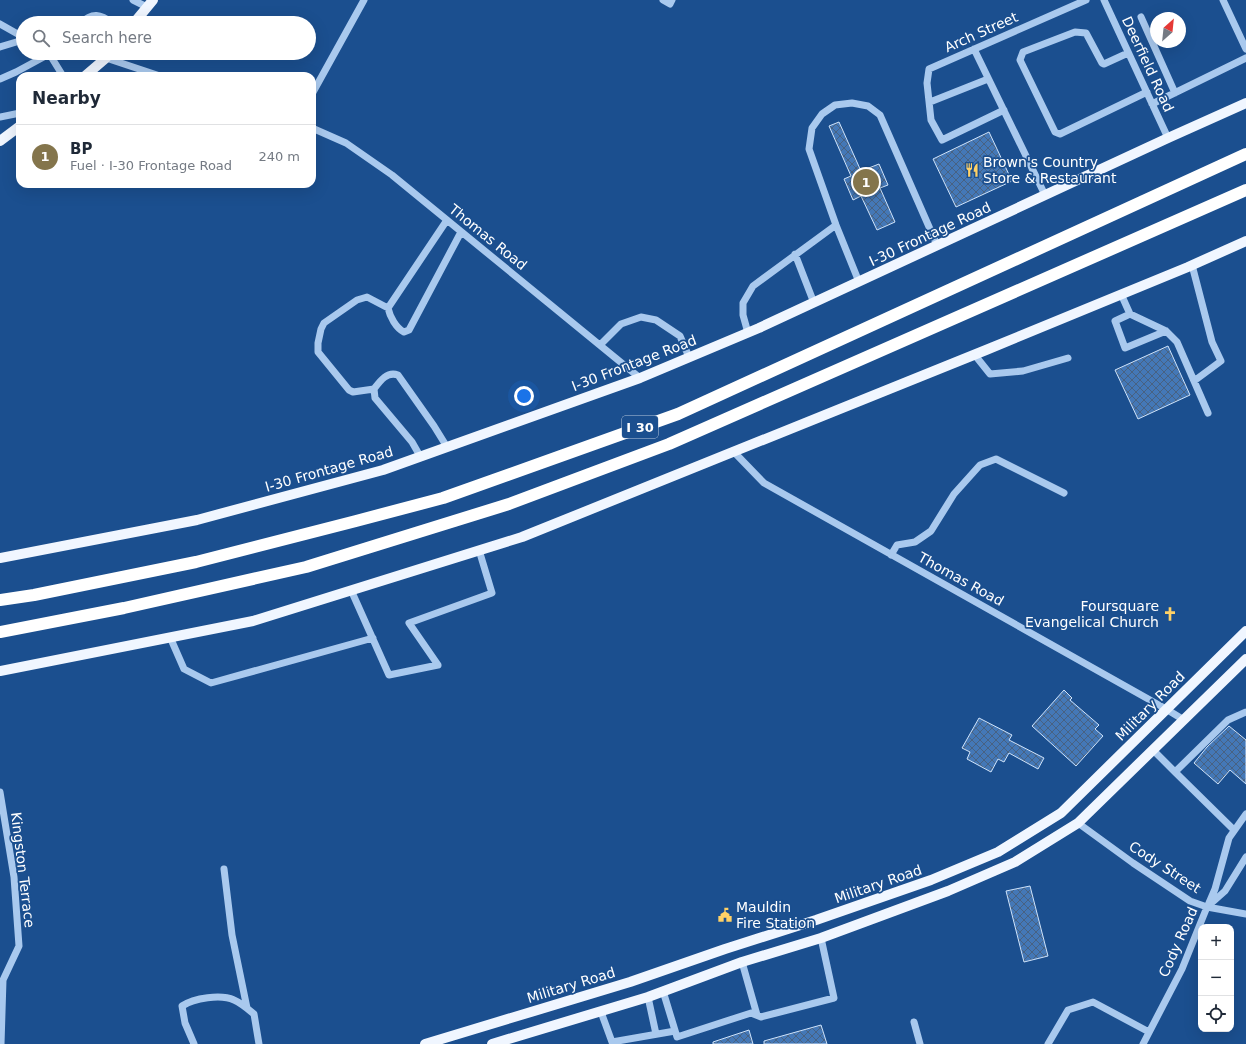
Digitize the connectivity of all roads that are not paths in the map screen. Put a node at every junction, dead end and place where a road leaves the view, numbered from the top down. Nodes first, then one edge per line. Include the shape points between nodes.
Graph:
1 (133, 0) edge
2 (364, 0) edge
3 (663, 0) edge
4 (672, 0) edge
5 (1086, 0) edge
6 (1104, 0) edge
7 (1223, 0) edge
8 (150, 4) edge
9 (140, 16) edge
10 (1141, 17) dead end
11 (0, 24) edge
12 (16, 34) edge
13 (16, 41) edge
14 (0, 47) edge
15 (974, 49) junction
16 (1246, 49) edge
17 (1128, 53) junction
18 (1246, 58) edge
19 (38, 60) edge
20 (53, 60) edge
21 (103, 60) edge
22 (118, 60) edge
23 (16, 72) edge
24 (16, 72) edge
25 (60, 72) edge
26 (90, 72) edge
27 (150, 72) edge
28 (0, 79) edge
29 (988, 79) junction
30 (316, 87) edge
31 (1147, 92) junction
32 (1174, 93) junction
33 (930, 102) junction
34 (1246, 103) edge
35 (1152, 104) junction
36 (1004, 110) junction
37 (16, 114) edge
38 (0, 117) edge
39 (16, 129) edge
40 (316, 130) edge
41 (1168, 138) junction
42 (0, 141) edge
43 (1246, 154) edge
44 (1246, 190) edge
45 (1045, 195) junction
46 (446, 220) junction
47 (836, 225) junction
48 (461, 232) junction
49 (1246, 241) edge
50 (937, 246) junction
51 (795, 254) junction
52 (1192, 265) junction
53 (859, 282) junction
54 (1121, 294) junction
55 (814, 303) junction
56 (388, 308) junction
57 (1130, 314) junction
58 (1166, 331) junction
59 (748, 333) junction
60 (600, 346) junction
61 (974, 354) junction
62 (689, 357) junction
63 (1068, 358) dead end
64 (640, 378) junction
65 (1194, 381) junction
66 (374, 389) junction
67 (1208, 413) dead end
68 (447, 447) junction
69 (733, 451) junction
70 (420, 456) junction
71 (1064, 493) dead end
72 (479, 550) junction
73 (891, 555) junction
74 (0, 558) edge
75 (351, 590) junction
76 (0, 600) edge
77 (1246, 631) edge
78 (0, 632) edge
79 (170, 637) junction
80 (372, 638) junction
81 (1245, 662) edge
82 (0, 671) edge
83 (1166, 709) junction
84 (1246, 712) edge
85 (1184, 720) junction
86 (1154, 750) junction
87 (1175, 772) junction
88 (0, 792) edge
89 (1246, 814) edge
90 (1078, 823) junction
91 (1234, 830) junction
92 (1246, 857) edge
93 (224, 870) dead end
94 (1207, 907) junction
95 (1246, 914) edge
96 (821, 938) junction
97 (735, 946) junction
98 (742, 962) junction
99 (663, 991) junction
100 (648, 997) junction
101 (247, 1008) junction
102 (601, 1012) junction
103 (757, 1016) junction
104 (914, 1022) dead end
105 (675, 1031) junction
106 (1149, 1032) junction
107 (656, 1034) junction
108 (1, 1044) edge
109 (194, 1044) edge
110 (259, 1044) edge
111 (425, 1044) edge
112 (492, 1044) edge
113 (920, 1044) edge
114 (1048, 1044) edge
115 (1143, 1044) edge

1 - 8 street
2 - 30 street
3 - 4 street via 670,4
5 - 15 street, Arch Street
6 - 17 street, Deerfield Road
7 - 16 street
8 - 9 main road
10 - 32 street
11 - 12 street
13 - 14 street
15 - 29 street
15 - 33 street, Arch Street via 929,69
17 - 31 street, Deerfield Road
17 - 31 street via 1104,64 1086,33 1075,32 1023,52 1020,60 1055,132 1060,134
18 - 32 street
19 - 23 street
20 - 25 street
21 - 26 main road
22 - 27 street
24 - 28 street
29 - 33 street
29 - 36 street
31 - 35 street, Deerfield Road
32 - 35 street
33 - 36 street via 931,120 942,140
34 - 41 main road, I-30 Frontage Road
35 - 41 street, Deerfield Road
36 - 45 street
37 - 38 street
39 - 42 main road
40 - 46 street, Thomas Road via 346,143 392,175
41 - 45 main road, I-30 Frontage Road
43 - 76 highway, I 30 via 678,414 443,498 356,522 196,562
44 - 78 highway, I 30 via 669,444 509,504 306,567 124,608
45 - 50 main road, I-30 Frontage Road
46 - 48 street, Thomas Road
46 - 56 street
47 - 50 street via 809,149 812,128 822,114 835,105 868,106 880,115
47 - 51 street
47 - 53 street
48 - 56 street via 409,330 401,330
48 - 60 street, Thomas Road
49 - 52 main road
50 - 53 main road, I-30 Frontage Road
51 - 55 street
51 - 59 street via 753,286 743,302 743,315
52 - 54 main road
52 - 65 street via 1212,342 1221,361
53 - 55 main road, I-30 Frontage Road
54 - 57 street
54 - 61 main road
55 - 59 main road, I-30 Frontage Road
56 - 66 street via 367,297 357,300 324,323 318,343 318,352 350,390 353,392
57 - 58 street
57 - 58 street via 1115,321 1126,348
58 - 65 street via 1177,342
59 - 62 main road, I-30 Frontage Road
60 - 62 street via 621,324 641,317 656,320 680,336
60 - 64 street, Thomas Road
61 - 63 street via 990,374 1023,371
61 - 69 main road
62 - 64 main road, I-30 Frontage Road
64 - 68 main road, I-30 Frontage Road
65 - 67 street
66 - 68 street via 387,375 398,375
66 - 70 street via 375,398 412,442
68 - 70 main road, I-30 Frontage Road
69 - 72 main road via 522,537
69 - 73 street, Thomas Road via 764,483
70 - 74 main road, I-30 Frontage Road via 383,470 197,520
71 - 73 street via 996,459 980,465 954,494 931,531 915,542 897,545
72 - 75 main road
72 - 80 street via 492,593 409,623 438,665 389,674
73 - 83 street, Thomas Road
75 - 79 main road via 253,620
75 - 80 street
77 - 83 main road, Military Road
79 - 80 street via 184,669 211,683
79 - 82 main road
81 - 85 main road
83 - 85 street, Thomas Road
83 - 97 main road, Military Road via 1061,813 998,852 931,880
84 - 87 street via 1228,720
85 - 86 main road
86 - 87 street
86 - 90 main road
87 - 91 street
88 - 108 street, Kingston Terrace via 14,877 19,946 3,980
89 - 91 street
90 - 94 street, Cody Street via 1190,901
90 - 96 main road via 1015,862 948,891
91 - 94 street via 1229,838
92 - 94 street, Cody Road via 1225,891
93 - 101 street via 232,935
94 - 95 street, Cody Street
94 - 106 street, Cody Road via 1182,969
96 - 98 main road
96 - 103 street via 834,998
97 - 98 main road
97 - 111 main road, Military Road via 617,986
98 - 99 main road
98 - 103 street
99 - 100 main road
99 - 105 street
100 - 102 main road
100 - 107 street
101 - 109 street via 225,997 197,999 182,1006 185,1023
101 - 110 street via 254,1014
102 - 107 street via 612,1042
102 - 112 main road
103 - 105 street via 751,1013 677,1037
104 - 113 street
105 - 107 street
106 - 114 street via 1093,1002 1068,1010
106 - 115 street, Cody Road

